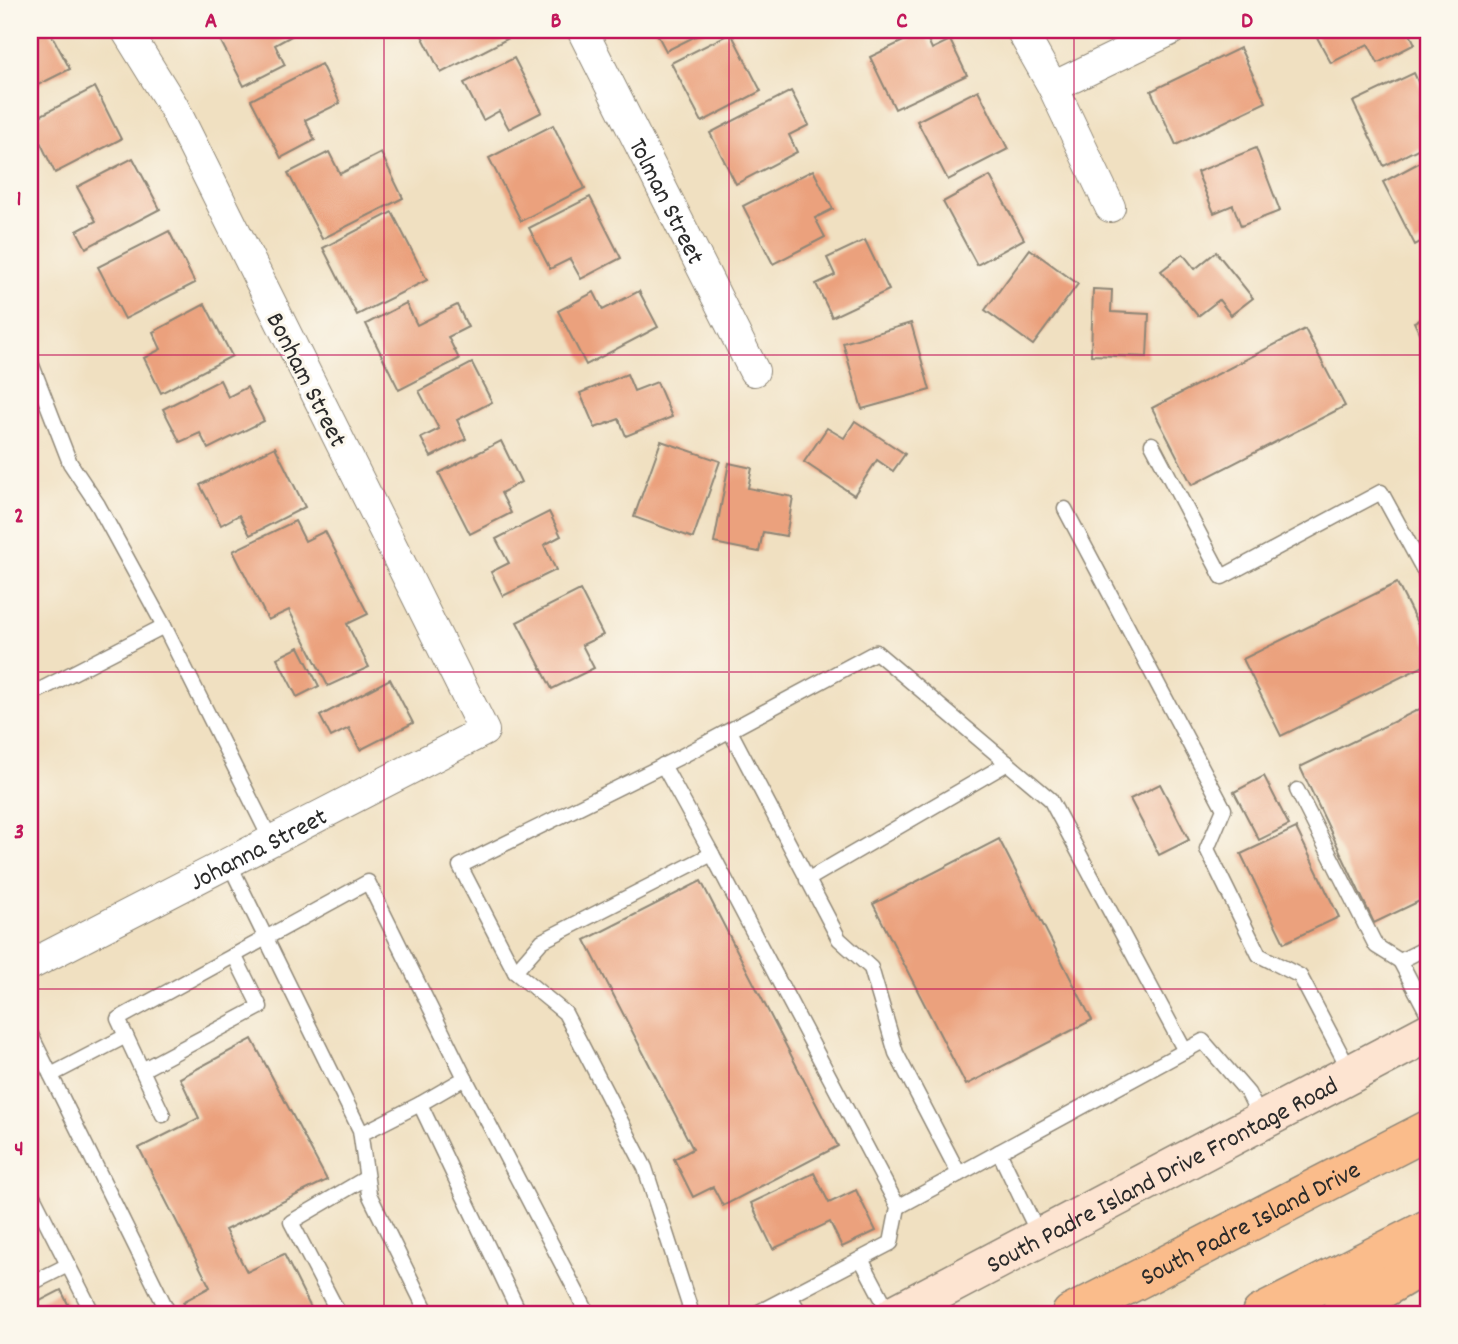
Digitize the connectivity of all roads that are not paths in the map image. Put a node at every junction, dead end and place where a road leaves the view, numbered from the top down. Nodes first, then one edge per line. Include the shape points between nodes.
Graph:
1 (126, 30) edge
2 (582, 30) edge
3 (1021, 30) edge
4 (1171, 30) edge
5 (1054, 87) junction
6 (1110, 207) dead end
7 (30, 360) edge
8 (754, 371) dead end
9 (1152, 444) dead end
10 (1065, 509) dead end
11 (1428, 578) edge
12 (164, 626) junction
13 (30, 695) edge
14 (484, 731) joint
15 (730, 731) junction
16 (1008, 763) junction
17 (663, 765) junction
18 (1297, 790) dead end
19 (271, 840) junction
20 (712, 854) junction
21 (229, 863) junction
22 (807, 880) junction
23 (265, 938) junction
24 (1428, 947) edge
25 (234, 955) junction
26 (1400, 961) junction
27 (30, 965) edge
28 (515, 972) junction
29 (1428, 1014) edge
30 (30, 1033) edge
31 (1428, 1033) edge
32 (125, 1036) junction
33 (1185, 1051) junction
34 (142, 1070) junction
35 (51, 1075) junction
36 (1353, 1075) junction
37 (465, 1078) junction
38 (420, 1104) junction
39 (163, 1115) dead end
40 (1262, 1122) junction
41 (1428, 1130) edge
42 (361, 1134) junction
43 (999, 1152) junction
44 (959, 1174) junction
45 (366, 1178) junction
46 (30, 1190) edge
47 (898, 1207) junction
48 (1428, 1229) edge
49 (1041, 1238) junction
50 (861, 1259) junction
51 (1428, 1262) edge
52 (68, 1265) junction
53 (30, 1284) edge
54 (789, 1296) junction
55 (93, 1314) edge
56 (169, 1314) edge
57 (339, 1314) edge
58 (428, 1314) edge
59 (520, 1314) edge
60 (588, 1314) edge
61 (692, 1314) edge
62 (755, 1314) edge
63 (800, 1314) edge
64 (892, 1314) edge
65 (1070, 1314) edge
66 (1261, 1314) edge
67 (1339, 1314) edge

1 - 14 street, Bonham Street via 173,106
2 - 8 street, Tolman Street
3 - 5 street
4 - 5 street
5 - 6 street
7 - 12 lane via 70,463
9 - 11 lane via 1222,577 1381,492
10 - 36 lane via 1224,809 1207,849 1259,955 1300,976
12 - 13 lane
12 - 19 lane
14 - 19 street, Johanna Street
15 - 16 lane via 876,652
15 - 17 lane
15 - 22 lane
16 - 22 lane
16 - 33 lane via 1050,799
17 - 20 lane
17 - 28 lane via 460,866
18 - 26 lane via 1376,946
19 - 21 street, Johanna Street
20 - 28 lane via 542,941
20 - 47 lane
21 - 23 lane
21 - 27 street, Johanna Street
22 - 44 lane via 839,939 870,968 897,1053
23 - 25 lane
23 - 37 lane via 369,882
23 - 42 lane
24 - 26 lane
25 - 32 lane via 118,1019
25 - 34 lane via 260,1007
26 - 29 lane
28 - 61 lane via 565,1013 645,1168
30 - 35 lane
31 - 36 main road, South Padre Island Drive Frontage Road
32 - 34 lane
32 - 35 lane
33 - 40 lane via 1203,1041 1248,1093
33 - 43 lane
34 - 39 lane
35 - 56 lane
36 - 40 main road, South Padre Island Drive Frontage Road
37 - 38 lane
37 - 60 lane
38 - 42 lane
38 - 59 lane
40 - 49 main road, South Padre Island Drive Frontage Road
41 - 65 highway, South Padre Island Drive
42 - 45 lane
43 - 44 lane
43 - 49 lane
44 - 47 lane
45 - 57 lane via 291,1222
45 - 58 lane via 369,1194
46 - 52 lane
47 - 50 lane via 891,1242
48 - 66 highway
49 - 64 main road, South Padre Island Drive Frontage Road
50 - 54 lane
50 - 64 lane
51 - 67 highway
52 - 53 lane
52 - 55 lane
54 - 62 lane
54 - 63 lane

